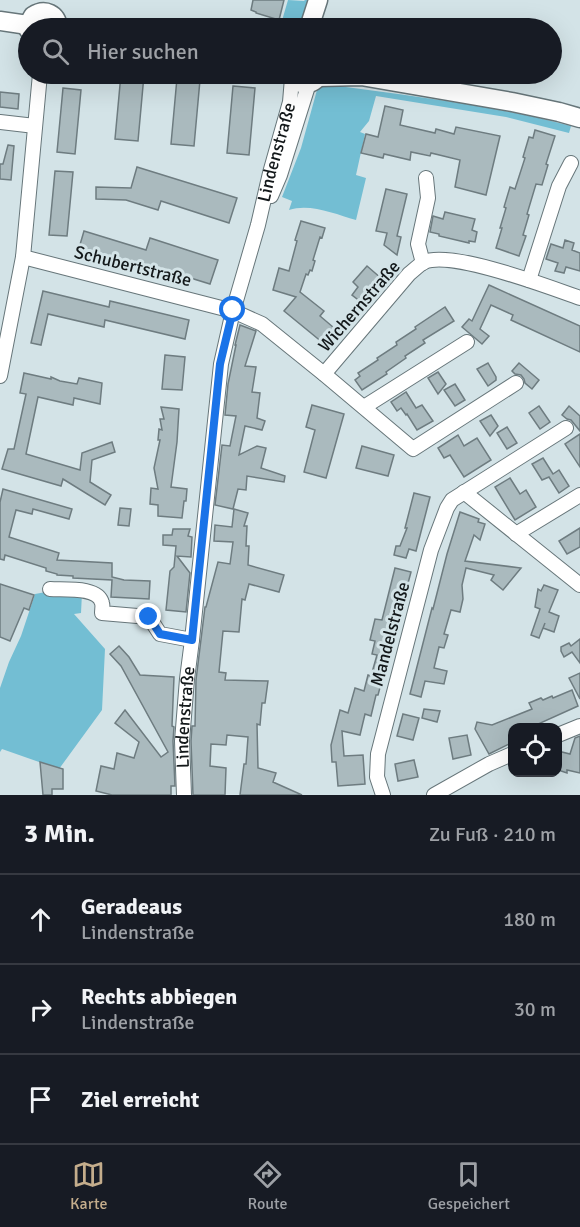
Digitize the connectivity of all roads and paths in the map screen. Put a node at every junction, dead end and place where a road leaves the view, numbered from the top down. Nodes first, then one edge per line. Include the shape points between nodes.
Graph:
1 (318, 0) edge
2 (329, 0) edge
3 (41, 6) edge
4 (32, 18) edge
5 (55, 18) edge
6 (312, 18) edge
7 (325, 18) edge
8 (0, 21) edge
9 (18, 25) edge
10 (39, 84) edge
11 (302, 84) edge
12 (409, 84) edge
13 (580, 118) edge
14 (0, 122) edge
15 (35, 126) junction
16 (571, 163) dead end
17 (426, 178) dead end
18 (23, 257) junction
19 (423, 263) junction
20 (529, 280) junction
21 (580, 298) edge
22 (0, 304) edge
23 (14, 307) junction
24 (233, 310) junction
25 (467, 342) dead end
26 (324, 374) junction
27 (0, 376) edge
28 (516, 383) dead end
29 (364, 407) junction
30 (566, 428) dead end
31 (464, 492) junction
32 (580, 495) edge
33 (516, 534) junction
34 (579, 583) edge
35 (50, 589) dead end
36 (192, 640) junction
37 (580, 726) edge
38 (562, 733) edge
39 (508, 756) edge
40 (184, 795) edge
41 (383, 795) edge
42 (434, 795) edge

1 - 6 street
2 - 7 street
3 - 4 street
3 - 5 street
8 - 9 street
10 - 15 street
11 - 24 street, Lindenstraße via 290,102
12 - 13 street
14 - 15 street
15 - 18 street
16 - 20 street via 559,186
17 - 19 street, Wichernstraße via 428,198 418,244
18 - 23 street
18 - 24 street, Schubertstraße
19 - 20 street, Wichernstraße via 460,262
19 - 26 street, Wichernstraße
20 - 21 street, Wichernstraße
22 - 23 street
23 - 27 street
24 - 26 street, Schubertstraße via 262,324
24 - 36 street, Lindenstraße via 220,364
25 - 29 street
26 - 29 street, Schubertstraße
28 - 29 street, Schubertstraße via 413,449
30 - 31 street, Mandelstraße
31 - 33 street
31 - 41 street, Mandelstraße via 447,507 431,550 378,754 377,777
32 - 33 street
33 - 34 street
35 - 36 street, Lindenstraße via 90,591 102,602 102,613 149,617 160,634
36 - 40 street, Lindenstraße via 182,741
37 - 38 street
39 - 42 street

